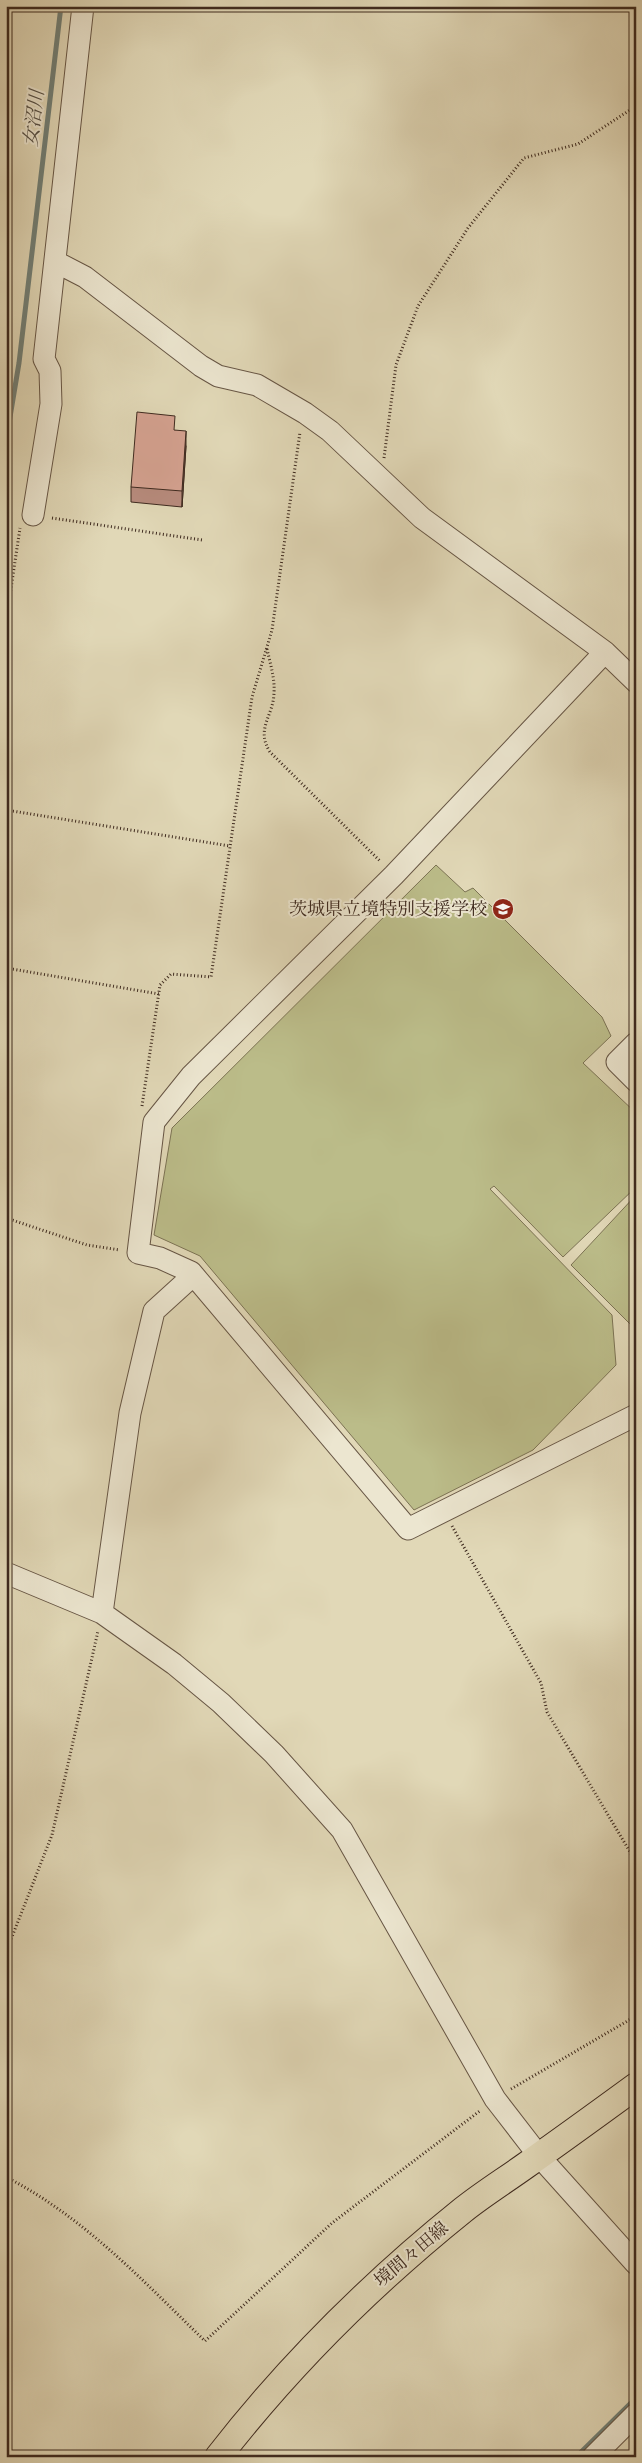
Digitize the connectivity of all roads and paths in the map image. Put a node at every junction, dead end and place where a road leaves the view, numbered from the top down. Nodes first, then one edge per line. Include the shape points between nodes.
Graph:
1 (83, 6) edge
2 (636, 106) edge
3 (56, 262) junction
4 (305, 413) junction
5 (382, 478) junction
6 (34, 516) joint
7 (202, 540) dead end
8 (267, 647) junction
9 (605, 652) junction
10 (636, 682) edge
11 (6, 810) edge
12 (230, 846) junction
13 (394, 875) junction
14 (6, 968) edge
15 (159, 994) junction
16 (636, 1043) edge
17 (636, 1080) edge
18 (140, 1114) dead end
19 (6, 1218) edge
20 (138, 1253) junction
21 (191, 1272) junction
22 (636, 1415) edge
23 (445, 1512) junction
24 (6, 1573) edge
25 (102, 1613) junction
26 (636, 1862) edge
27 (6, 1952) edge
28 (636, 2016) edge
29 (636, 2086) edge
30 (495, 2099) junction
31 (539, 2156) junction
32 (6, 2177) edge
33 (636, 2264) edge
34 (636, 2414) edge
35 (596, 2456) edge
36 (218, 2457) edge

1 - 3 street
2 - 5 path via 578,144 524,158 468,228 418,306 396,365
3 - 4 street via 85,277 201,366 218,376 257,385
3 - 6 street via 44,359 50,371 51,404
4 - 5 street
4 - 8 path
5 - 9 street via 422,518
6 - 7 path
8 - 12 path via 252,697
8 - 13 path via 274,694 264,742 270,752
9 - 10 street
9 - 13 street
11 - 12 path
12 - 15 path via 211,977 171,974 160,985
13 - 20 street via 191,1076 154,1122
14 - 15 path
15 - 18 path
16 - 17 street via 617,1062
19 - 20 path via 87,1245
20 - 21 street via 160,1258
21 - 23 street via 404,1526 408,1529 415,1527
21 - 25 street via 187,1281 154,1311 130,1413
22 - 23 street
23 - 26 path via 541,1683 547,1712
24 - 25 street
25 - 27 path via 52,1835
25 - 30 street via 174,1664 221,1703 274,1754 342,1830
28 - 30 path
29 - 31 main road, 境間々田線
30 - 31 street
30 - 32 path via 332,2223 204,2341 103,2242 55,2205
31 - 33 street
31 - 36 main road, 境間々田線 via 465,2208 355,2302 258,2405
34 - 35 street

